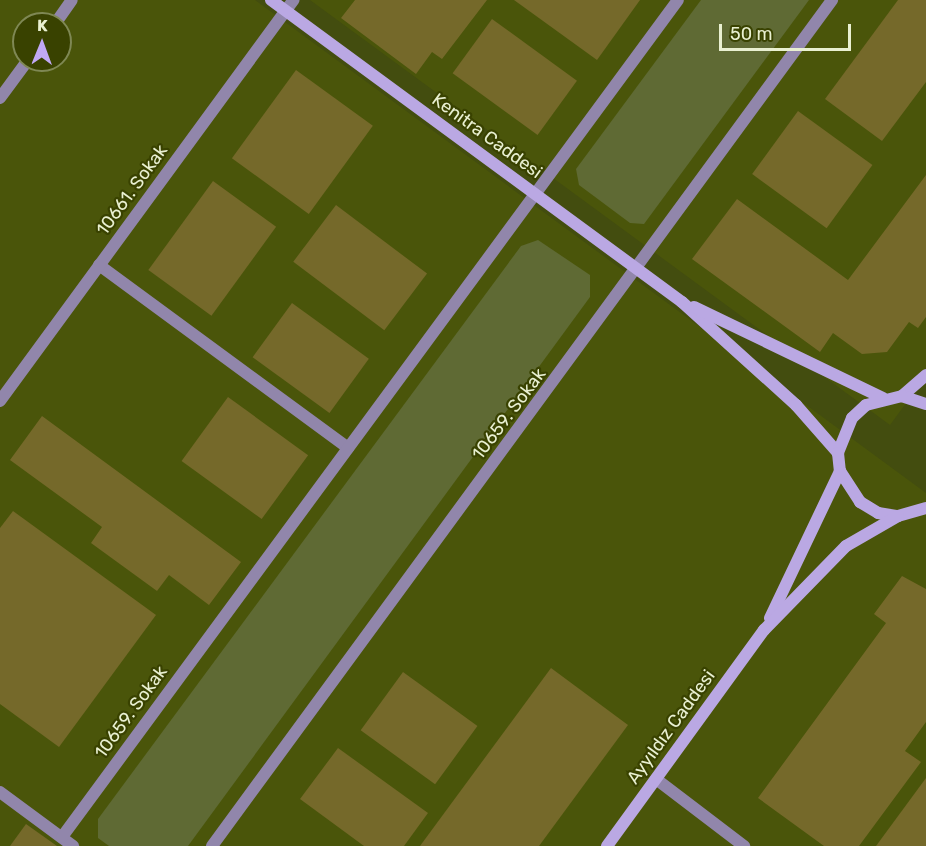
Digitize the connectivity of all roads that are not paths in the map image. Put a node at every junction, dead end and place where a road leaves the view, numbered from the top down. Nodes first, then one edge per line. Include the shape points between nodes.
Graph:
1 (271, 0) edge
2 (293, 0) edge
3 (678, 0) edge
4 (832, 0) edge
5 (285, 11) junction
6 (19, 72) edge
7 (0, 98) edge
8 (535, 194) junction
9 (99, 265) junction
10 (638, 270) junction
11 (682, 302) junction
12 (926, 375) edge
13 (902, 396) junction
14 (883, 398) junction
15 (0, 401) edge
16 (926, 404) edge
17 (348, 448) junction
18 (838, 453) junction
19 (840, 471) junction
20 (924, 512) edge
21 (898, 516) junction
22 (764, 630) junction
23 (656, 779) junction
24 (0, 792) edge
25 (62, 837) junction
26 (73, 846) edge
27 (212, 846) edge
28 (607, 846) edge
29 (744, 846) edge

1 - 5 street, Kenitra Caddesi
2 - 5 street, 10661. Sokak
3 - 8 street, 10659. Sokak
4 - 10 street, 10659. Sokak
5 - 8 street, Kenitra Caddesi
5 - 9 street, 10661. Sokak
6 - 7 street
8 - 10 street, Kenitra Caddesi
8 - 17 street, 10659. Sokak
9 - 15 street, 10661. Sokak
9 - 17 street
10 - 11 street, Kenitra Caddesi
10 - 27 street, 10659. Sokak
11 - 14 street
11 - 18 street via 796,405
12 - 13 street
13 - 14 street
13 - 16 street
14 - 18 street via 852,418
17 - 25 street, 10659. Sokak
18 - 19 street
19 - 21 street via 860,502 878,513
19 - 22 street, Ayyıldız Caddesi
20 - 21 street
21 - 22 street, Ayyıldız Caddesi via 846,546
22 - 23 street, Ayyıldız Caddesi
23 - 28 street, Ayyıldız Caddesi
23 - 29 street
24 - 25 street
25 - 26 street

